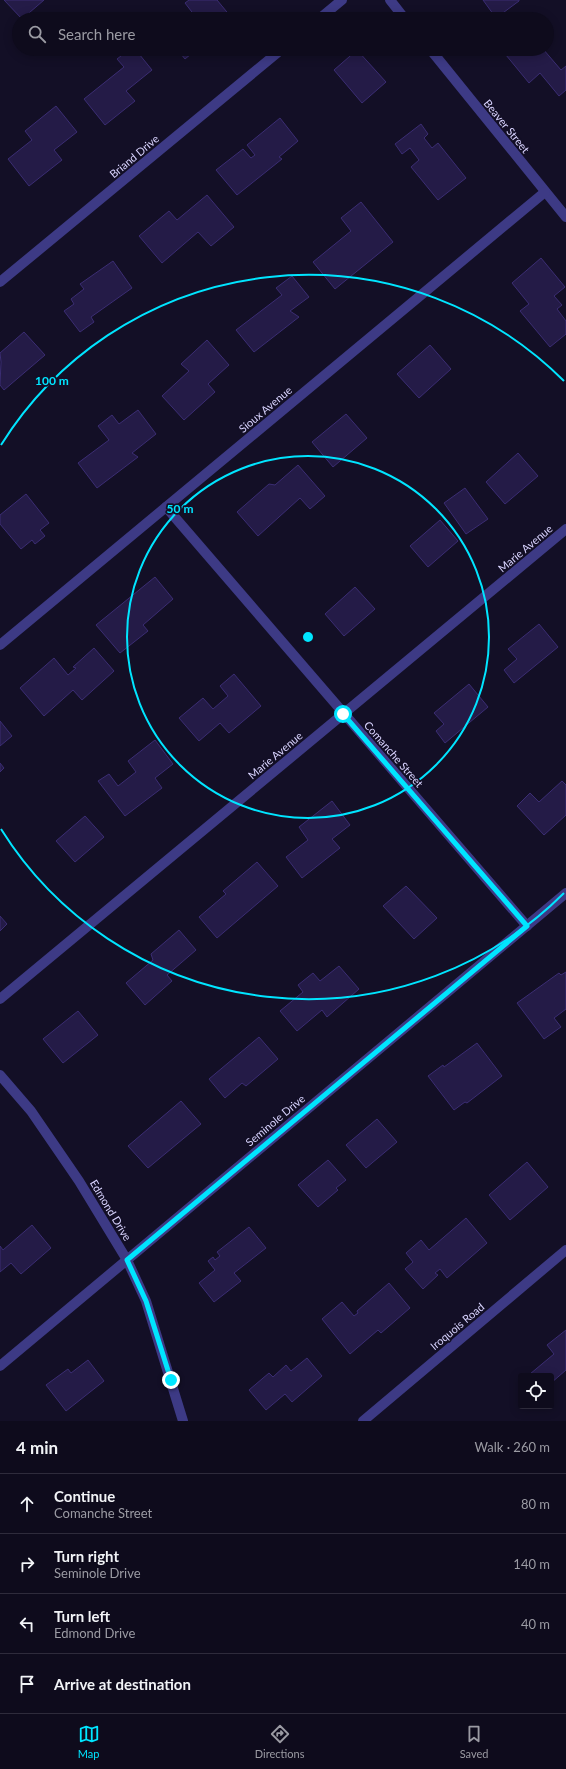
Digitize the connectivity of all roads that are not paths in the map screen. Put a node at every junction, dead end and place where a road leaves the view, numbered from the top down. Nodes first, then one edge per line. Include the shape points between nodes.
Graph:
1 (342, 0) edge
2 (390, 0) edge
3 (327, 12) edge
4 (399, 12) edge
5 (274, 56) edge
6 (436, 56) edge
7 (545, 192) junction
8 (566, 217) edge
9 (0, 282) edge
10 (166, 507) junction
11 (566, 529) edge
12 (0, 645) edge
13 (343, 714) junction
14 (566, 893) edge
15 (527, 926) junction
16 (0, 999) edge
17 (0, 1075) edge
18 (566, 1250) edge
19 (127, 1260) junction
20 (0, 1366) edge
21 (183, 1421) edge
22 (363, 1421) edge

1 - 3 street
2 - 4 street
5 - 9 street, Briand Drive
6 - 7 street, Beaver Street
7 - 8 street, Beaver Street
7 - 10 street, Sioux Avenue
10 - 12 street, Sioux Avenue
10 - 13 street, Comanche Street
11 - 13 street, Marie Avenue
13 - 15 street, Comanche Street
13 - 16 street, Marie Avenue
14 - 15 street, Seminole Drive
15 - 19 street, Seminole Drive
17 - 19 street, Edmond Drive via 36,1117
18 - 22 street, Iroquois Road
19 - 20 street, Seminole Drive
19 - 21 street, Edmond Drive via 146,1301

